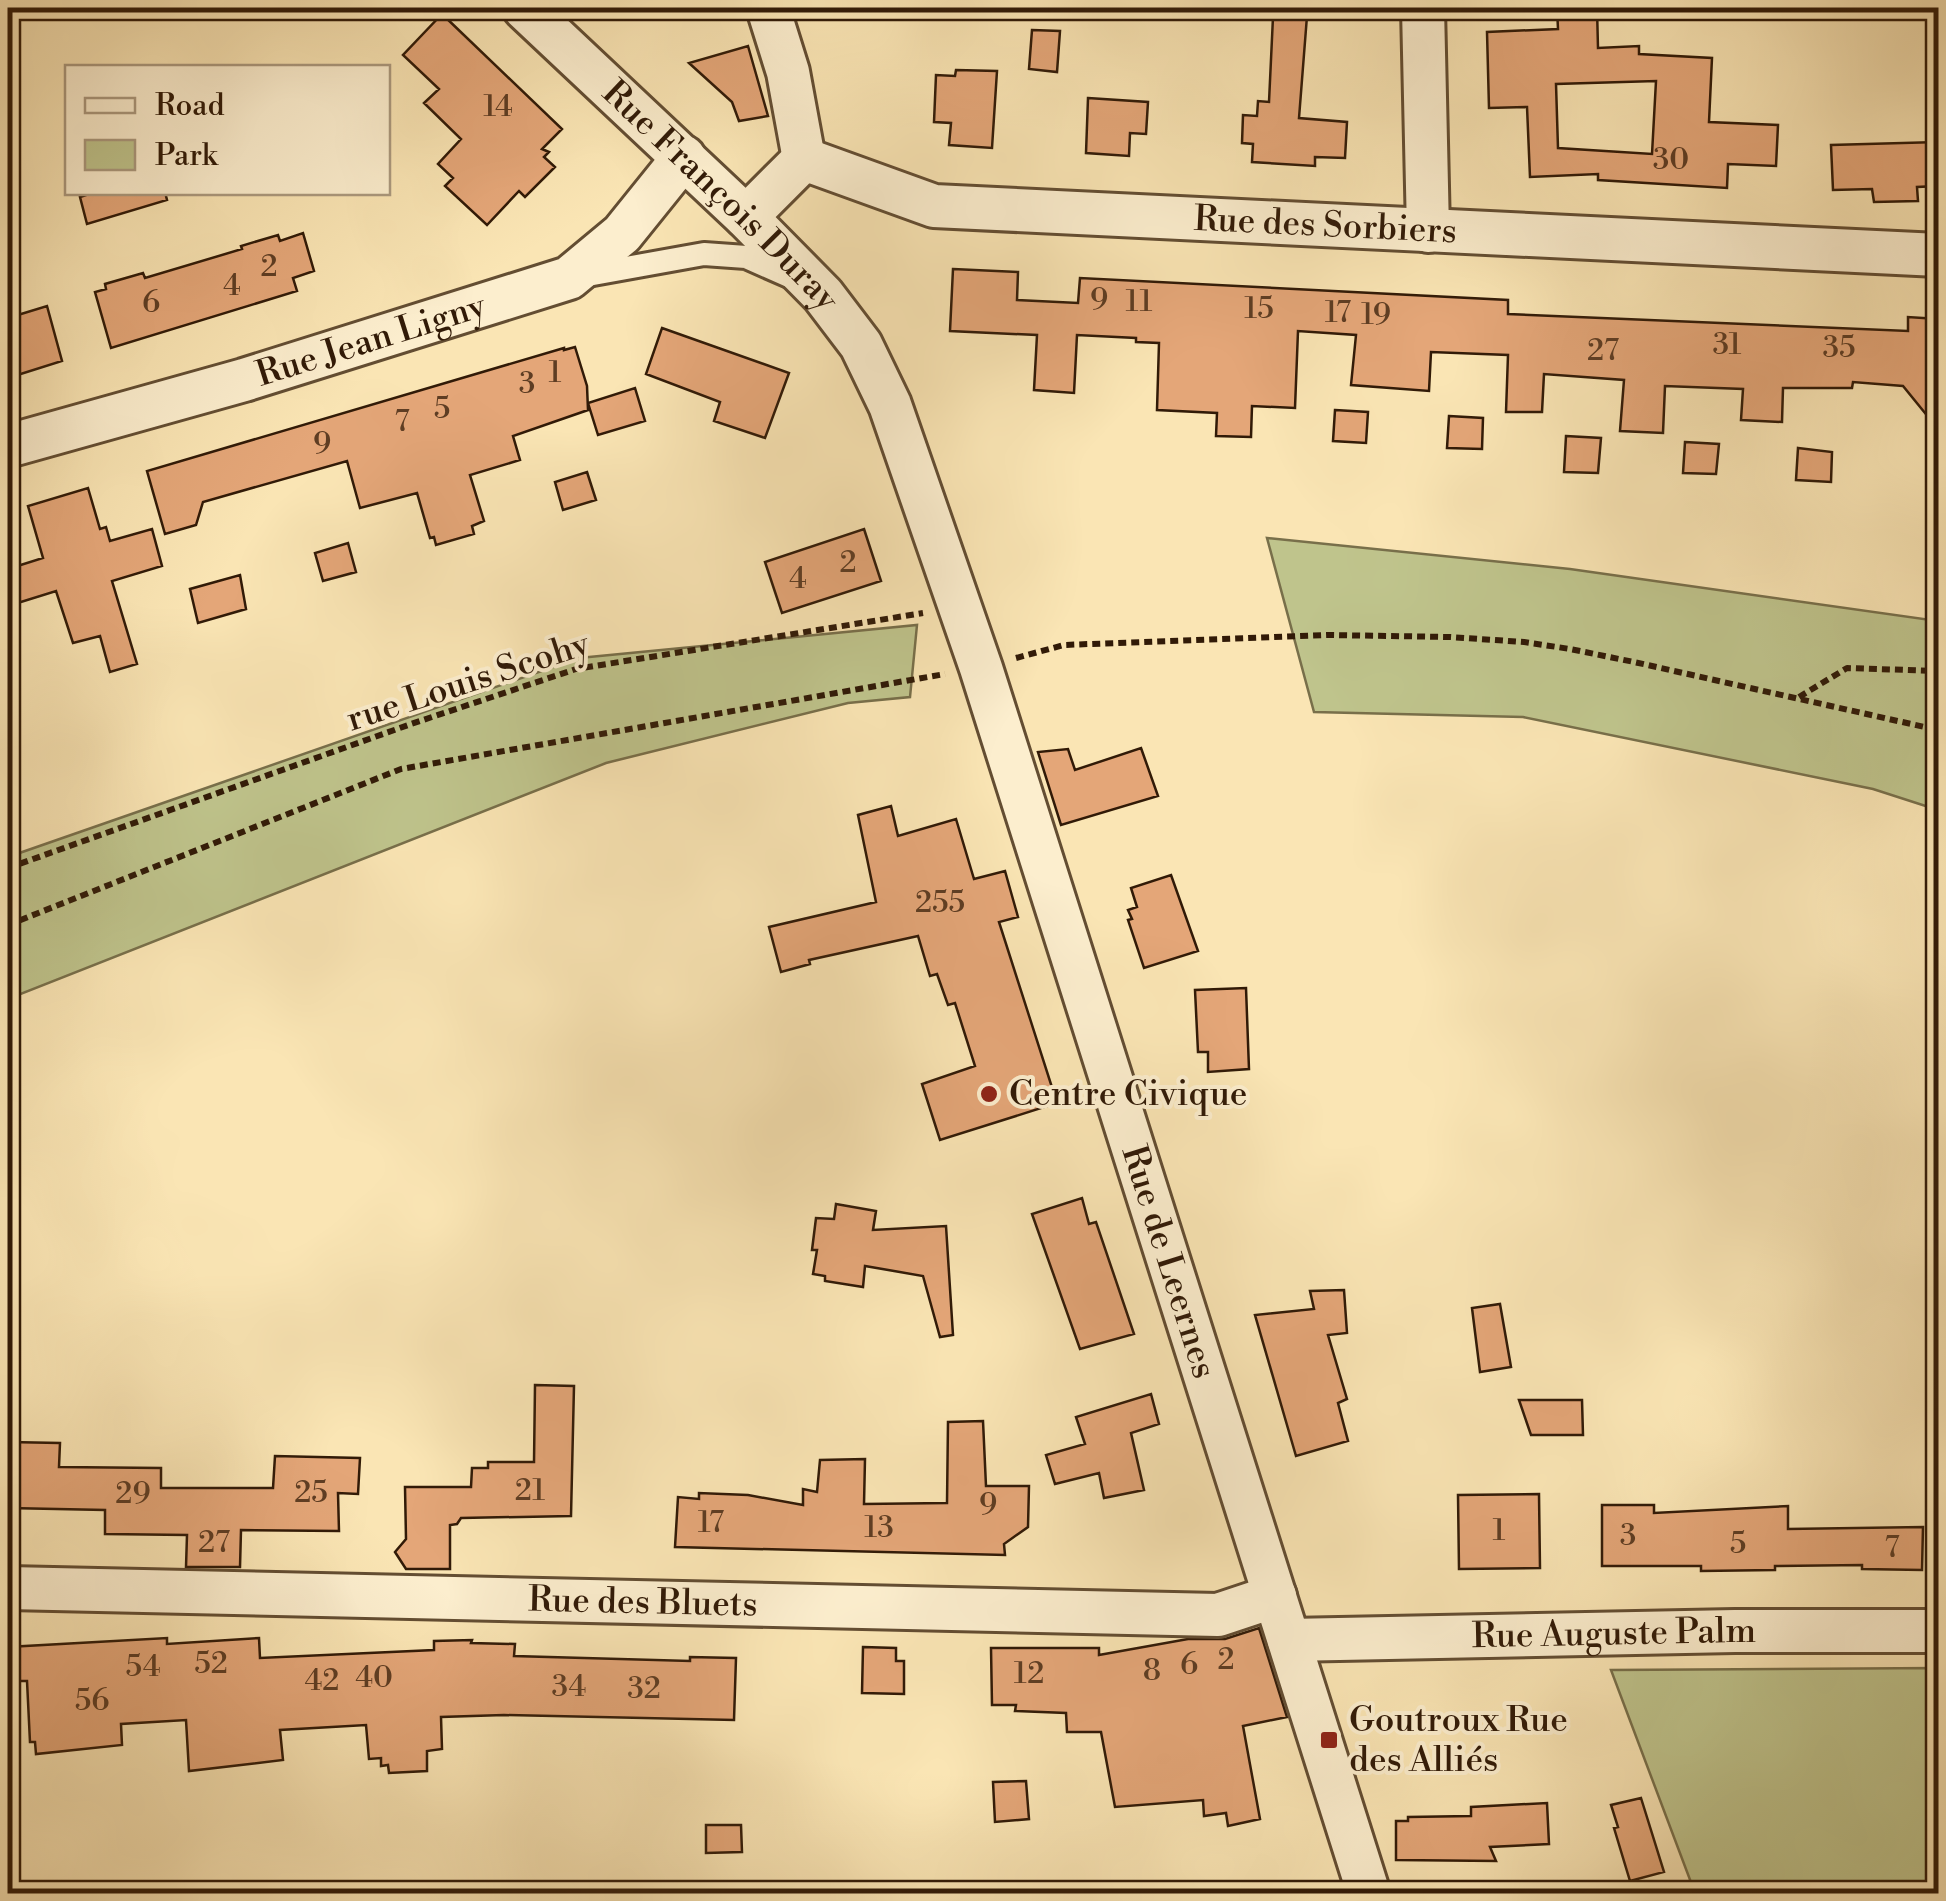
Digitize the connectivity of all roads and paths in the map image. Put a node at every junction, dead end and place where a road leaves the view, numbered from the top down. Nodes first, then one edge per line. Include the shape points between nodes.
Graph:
1 (524, 8) edge
2 (768, 8) edge
3 (1423, 8) edge
4 (684, 157) junction
5 (804, 159) junction
6 (746, 217) junction
7 (1428, 231) junction
8 (1938, 255) edge
9 (569, 278) junction
10 (823, 295) junction
11 (890, 405) joint
12 (8, 446) edge
13 (960, 608) junction
14 (981, 668) junction
15 (1938, 671) edge
16 (1798, 698) junction
17 (1938, 730) edge
18 (8, 868) edge
19 (8, 925) edge
20 (8, 1588) edge
21 (1275, 1596) junction
22 (1938, 1631) edge
23 (1289, 1640) junction
24 (1370, 1894) edge

1 - 4 street, Rue François Duray
2 - 5 street
3 - 7 street
4 - 6 street, Rue François Duray
4 - 9 street, Rue Jean Ligny via 622,234
5 - 6 street
5 - 7 street, Rue des Sorbiers via 934,206
6 - 10 street, Rue François Duray
7 - 8 street, Rue des Sorbiers
9 - 10 lane via 704,254 746,256
9 - 12 street, Rue Jean Ligny
10 - 11 street, Rue François Duray via 861,345
11 - 13 street, Rue de Leernes
13 - 14 street, Rue de Leernes
13 - 18 path, rue Louis Scohy via 576,669
14 - 16 path via 1064,645 1450,637 1570,648
14 - 19 path via 402,769
14 - 21 street, Rue de Leernes
15 - 16 path via 1846,668
16 - 17 path
20 - 21 street, Rue des Bluets via 1218,1615
21 - 23 street, Rue de Leernes
22 - 23 street, Rue Auguste Palm
23 - 24 street, Rue de Leernes

